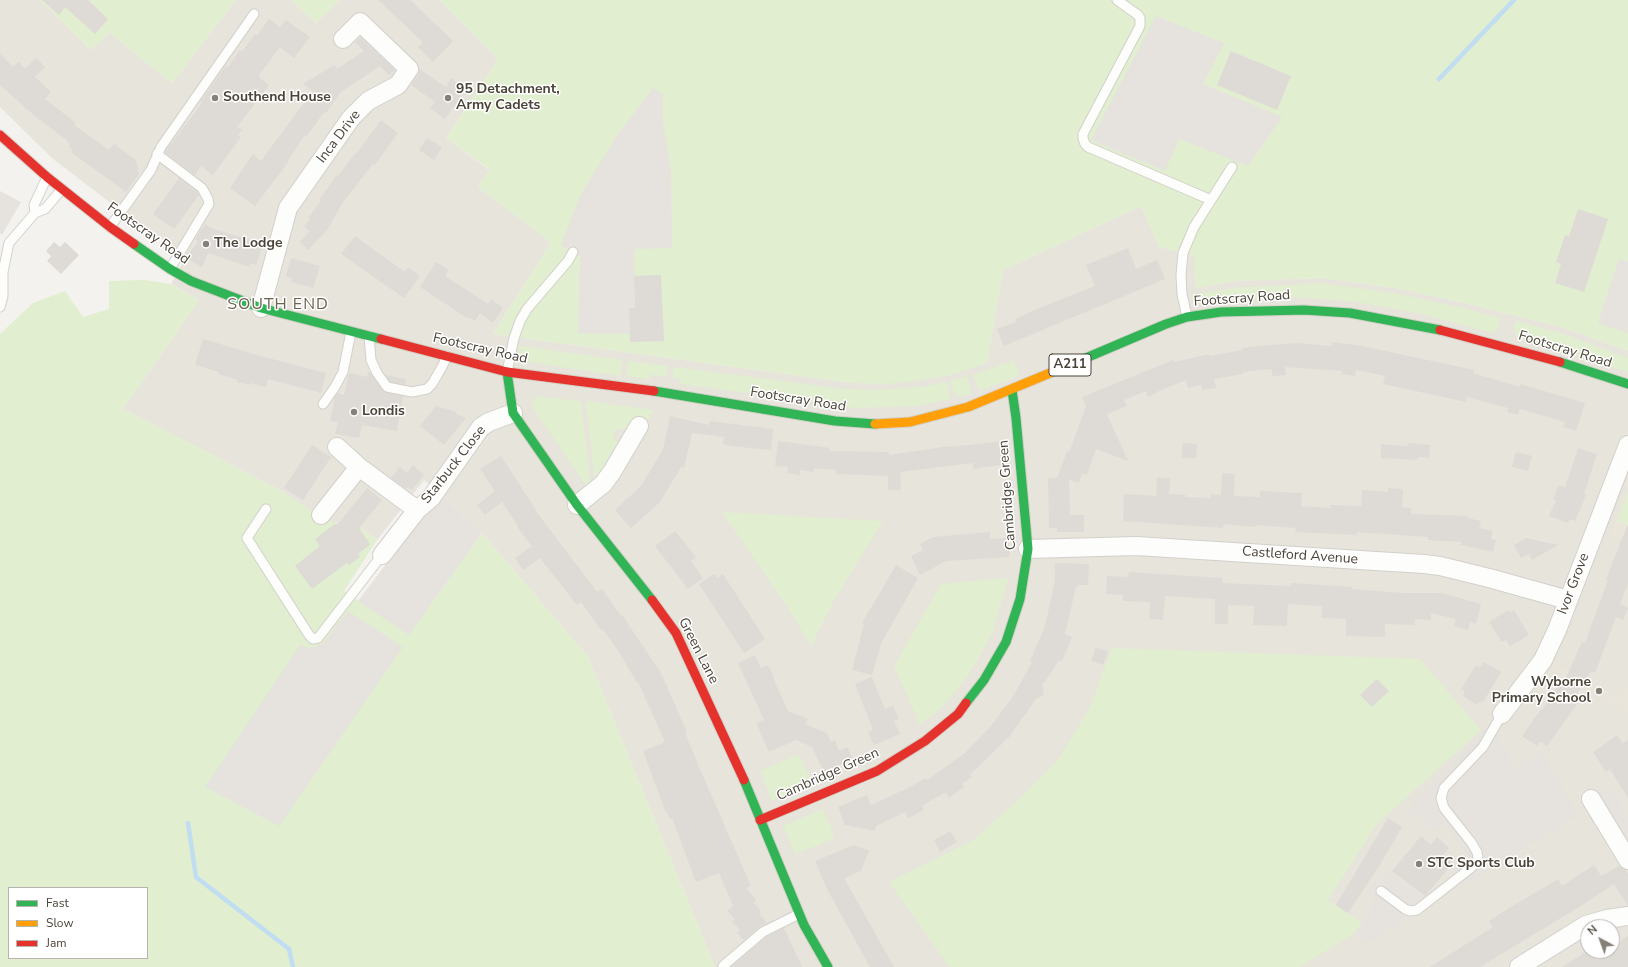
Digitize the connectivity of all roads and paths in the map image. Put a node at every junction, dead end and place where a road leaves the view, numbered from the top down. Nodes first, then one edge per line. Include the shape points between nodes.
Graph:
1 (1117, 0) edge
2 (254, 14) dead end
3 (343, 39) dead end
4 (0, 135) edge
5 (157, 154) junction
6 (1232, 167) dead end
7 (47, 177) junction
8 (62, 189) junction
9 (1211, 200) junction
10 (35, 213) junction
11 (110, 227) junction
12 (573, 252) dead end
13 (170, 269) junction
14 (0, 307) edge
15 (261, 308) junction
16 (1187, 317) junction
17 (351, 332) junction
18 (369, 336) junction
19 (447, 356) junction
20 (507, 372) junction
21 (1628, 384) edge
22 (1012, 390) junction
23 (323, 404) dead end
24 (513, 413) junction
25 (639, 426) dead end
26 (1628, 445) edge
27 (337, 447) dead end
28 (359, 467) junction
29 (577, 505) junction
30 (266, 509) dead end
31 (417, 510) junction
32 (321, 515) dead end
33 (1028, 549) junction
34 (382, 555) joint
35 (1568, 600) junction
36 (1502, 714) joint
37 (1591, 799) dead end
38 (760, 820) junction
39 (1628, 860) edge
40 (1381, 891) dead end
41 (799, 914) junction
42 (1628, 916) edge
43 (723, 966) edge
44 (828, 967) edge
45 (1519, 967) edge

1 - 9 lane via 1138,15 1140,26 1083,134 1085,144
2 - 5 lane
3 - 15 street, Inca Drive via 360,22 409,69 398,85 368,101 351,118 288,208
4 - 7 main road, Footscray Road / A211
5 - 11 lane via 151,170
5 - 13 lane via 202,188 209,204
6 - 9 lane
7 - 8 main road, Footscray Road / A211
7 - 10 lane via 34,205
8 - 10 lane via 45,208
8 - 11 main road, Footscray Road / A211
9 - 16 lane via 1194,227 1183,253 1182,294
10 - 14 lane via 10,243 3,272 4,296
11 - 13 main road, Footscray Road / A211
12 - 20 lane via 520,321
13 - 15 main road, Footscray Road / A211
15 - 17 main road, Footscray Road / A211
16 - 21 main road, Footscray Road / A211 via 1257,310 1304,310 1350,314 1466,336 1569,364
16 - 22 main road, Footscray Road / A211
17 - 18 main road, Footscray Road / A211
17 - 23 lane via 343,372 336,387
18 - 19 main road, Footscray Road / A211
18 - 19 lane via 371,360 387,387 412,392 427,389
19 - 20 main road, Footscray Road / A211
20 - 22 main road, Footscray Road / A211 via 663,392 835,421 870,424 910,422 936,416
20 - 24 main road, Green Lane
22 - 33 main road, Cambridge Green
24 - 29 main road, Green Lane
24 - 31 street, Starbuck Close via 482,427 431,498
25 - 29 street via 608,478
26 - 35 street, Ivor Grove
27 - 28 street, Starbuck Close
28 - 31 street, Starbuck Close
28 - 32 street
29 - 38 main road, Green Lane via 676,633
30 - 34 lane via 247,538 313,639 318,638 374,573
31 - 34 street, Starbuck Close
33 - 35 street, Castleford Avenue via 1136,546 1424,564 1489,578
33 - 38 main road, Cambridge Green via 1020,599 1006,642 984,680 958,714 925,741 877,771
35 - 36 street, Ivor Grove via 1543,660
36 - 40 lane via 1482,747 1444,788 1441,798 1444,808 1471,842 1478,859 1472,867 1417,910 1405,909
37 - 39 street
38 - 41 main road, Green Lane
41 - 43 lane via 763,932
41 - 44 main road, Green Lane
42 - 45 street via 1586,925

